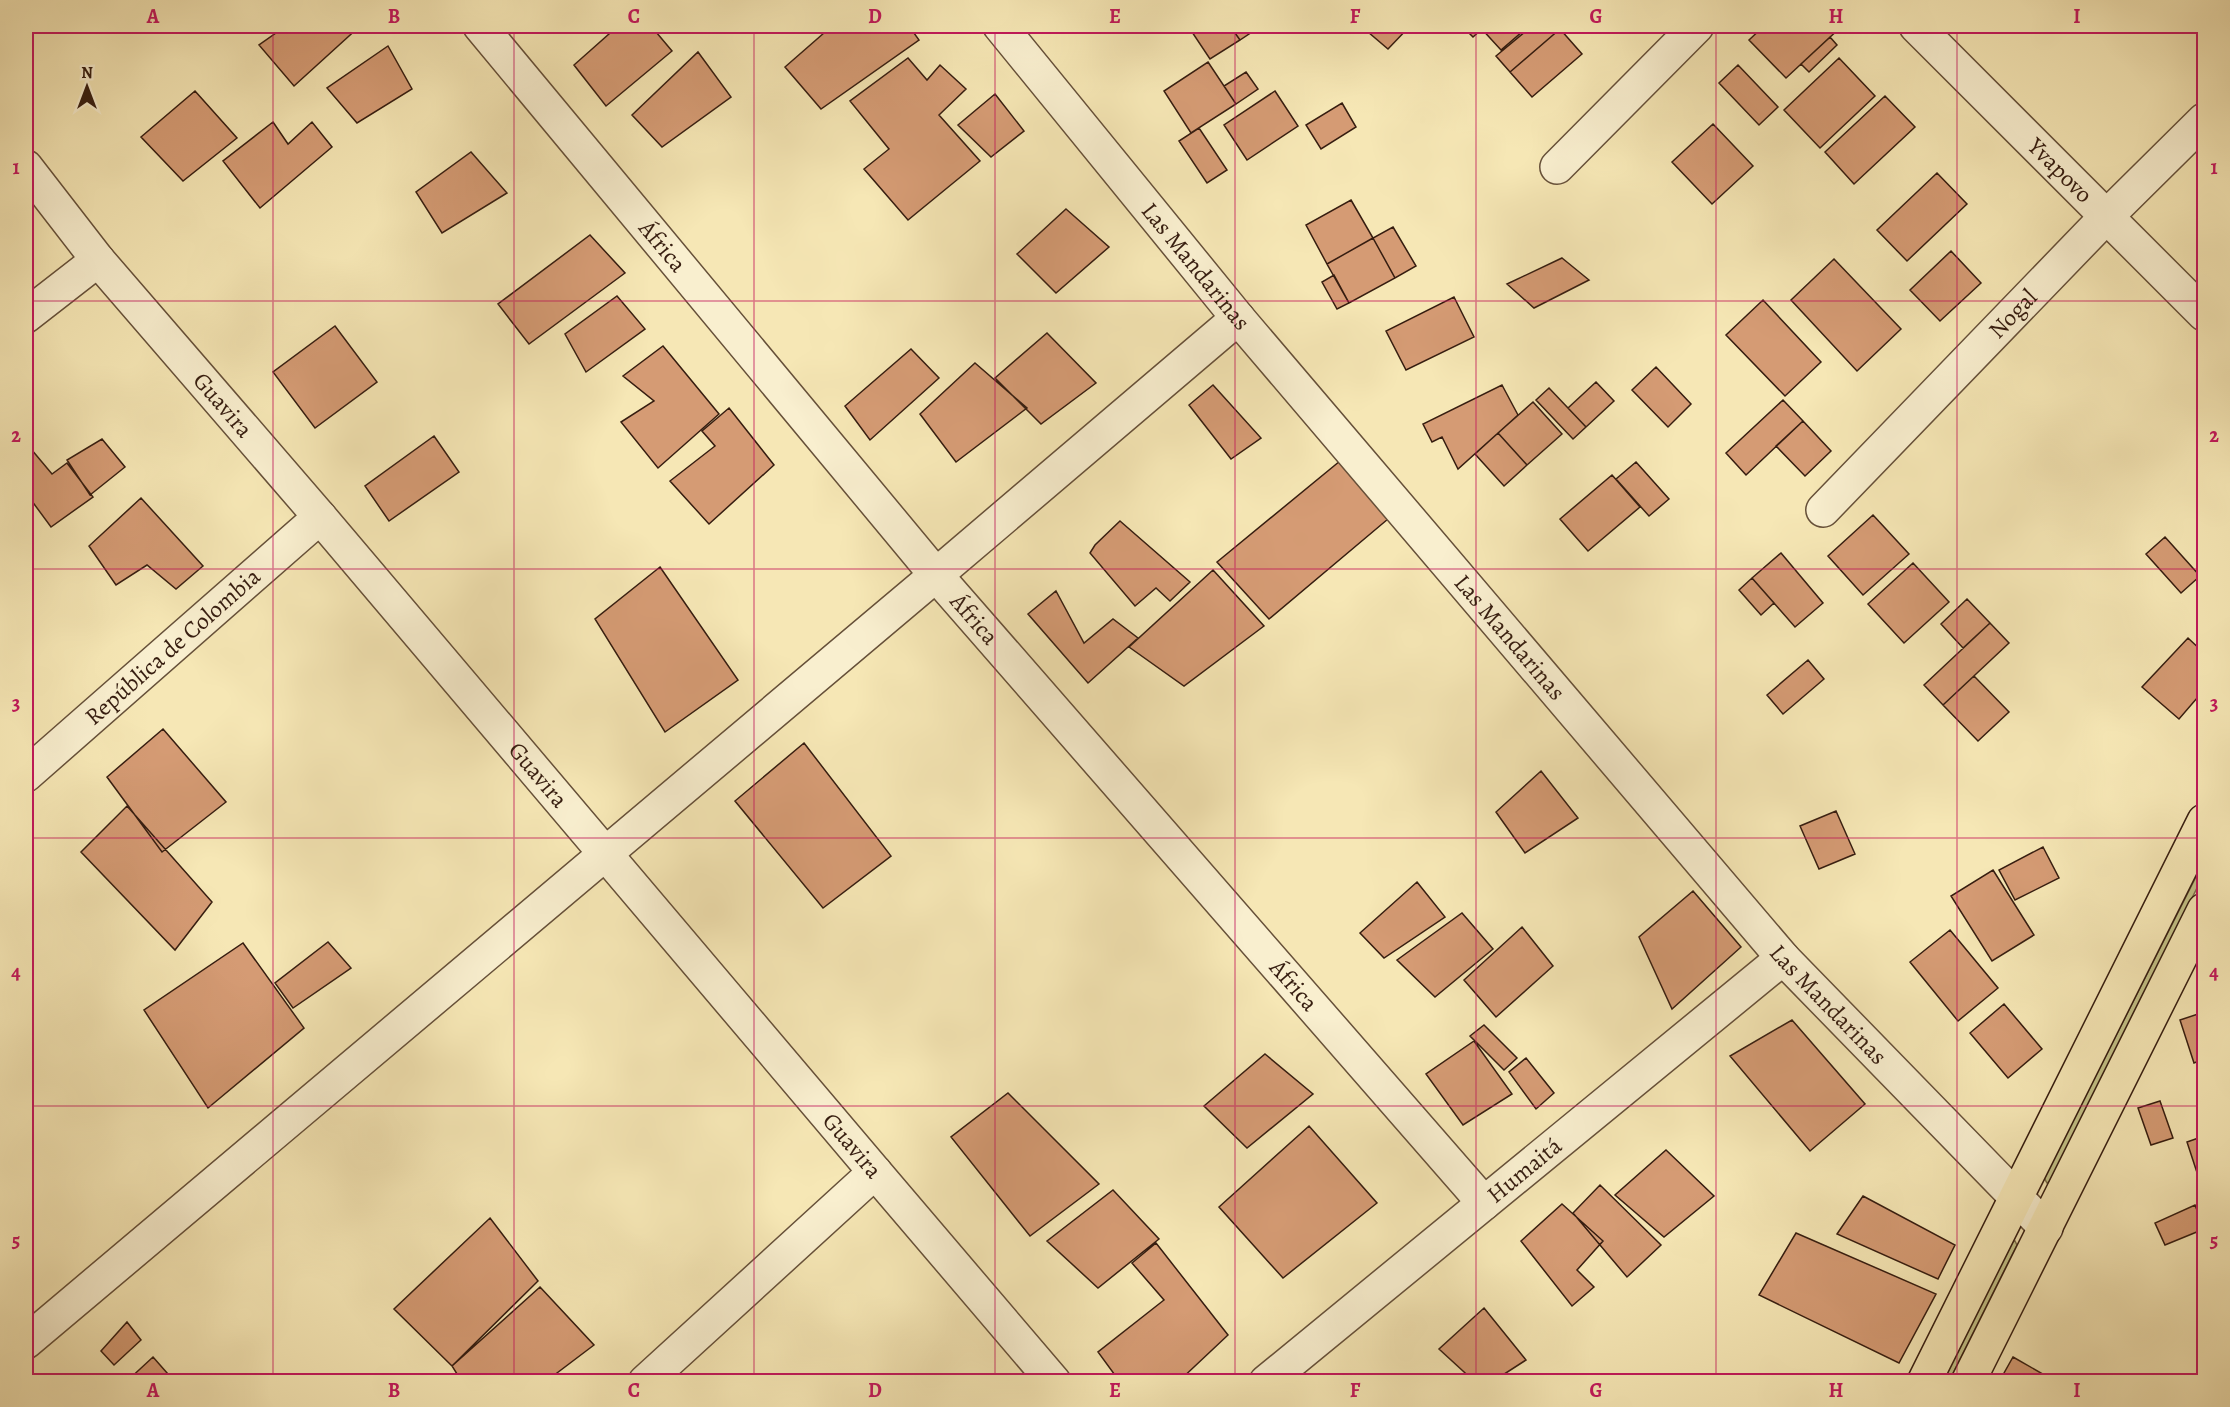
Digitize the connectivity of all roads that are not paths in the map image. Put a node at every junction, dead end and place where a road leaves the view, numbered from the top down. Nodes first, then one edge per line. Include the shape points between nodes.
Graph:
1 (480, 26) edge
2 (1000, 26) edge
3 (1697, 26) edge
4 (1916, 26) edge
5 (2205, 120) edge
6 (26, 166) edge
7 (1557, 167) dead end
8 (2107, 216) junction
9 (98, 260) junction
10 (2205, 314) edge
11 (26, 316) edge
12 (1238, 318) junction
13 (1823, 510) dead end
14 (320, 517) junction
15 (936, 576) junction
16 (26, 775) edge
17 (2205, 821) edge
18 (605, 855) junction
19 (2205, 910) edge
20 (1784, 958) junction
21 (874, 1172) junction
22 (2017, 1196) junction
23 (1484, 1203) junction
24 (2046, 1228) junction
25 (26, 1342) edge
26 (645, 1382) edge
27 (1054, 1382) edge
28 (1266, 1382) edge
29 (1924, 1382) edge
30 (1968, 1382) edge

1 - 15 street, África
2 - 12 street, Las Mandarinas
3 - 7 street
4 - 8 street, Yvapovo
5 - 8 street, Nogal
6 - 9 street, Guavira
8 - 10 street, Yvapovo
8 - 13 street, Nogal
9 - 11 street
9 - 14 street, Guavira
12 - 15 street
12 - 20 street, Las Mandarinas
14 - 16 street, República de Colombia
14 - 18 street, Guavira
15 - 18 street
15 - 23 street, África
17 - 22 main road
18 - 21 street, Guavira
18 - 25 street
19 - 24 main road
20 - 22 street, Las Mandarinas
20 - 23 street, Humaitá
21 - 26 street
21 - 27 street, Guavira
22 - 24 street, Las Mandarinas
22 - 29 main road
23 - 28 street, Humaitá
24 - 30 main road

